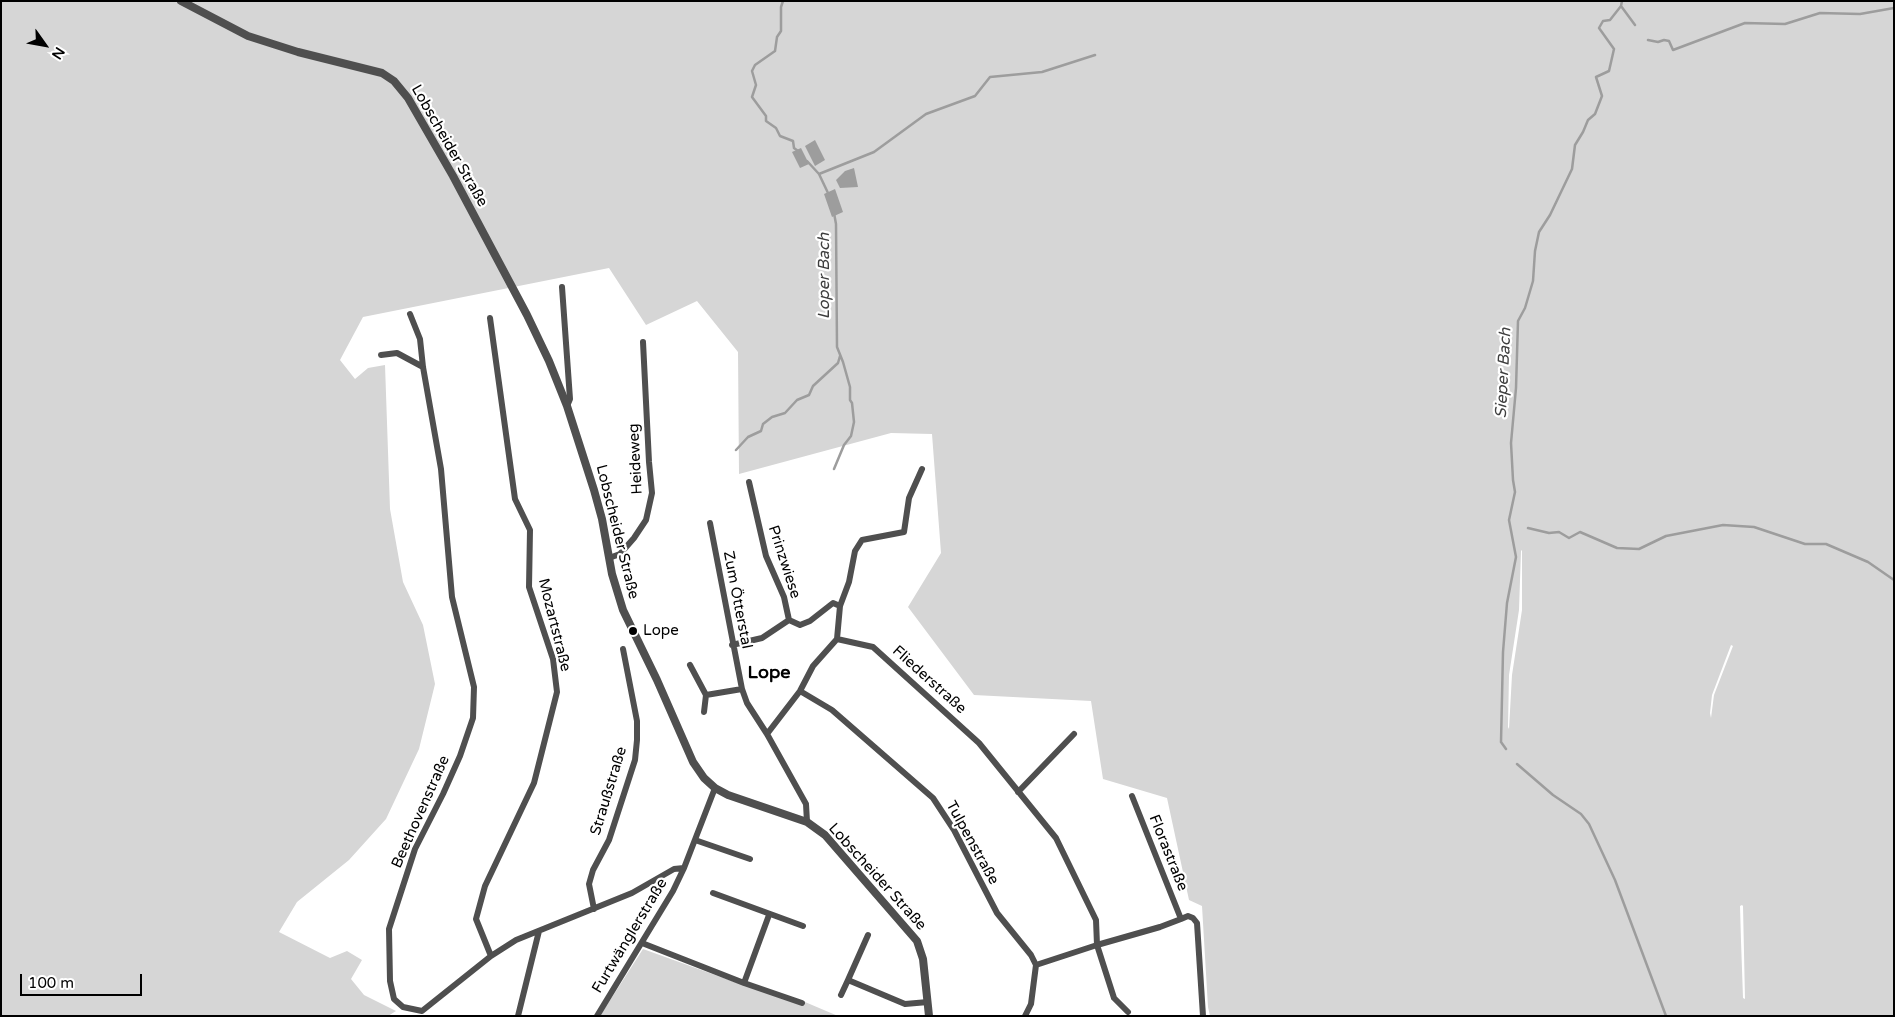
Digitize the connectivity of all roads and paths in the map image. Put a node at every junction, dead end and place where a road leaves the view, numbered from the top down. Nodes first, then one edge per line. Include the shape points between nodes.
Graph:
1 (180, 1) edge
2 (562, 286) dead end
3 (410, 314) dead end
4 (490, 318) dead end
5 (643, 342) dead end
6 (381, 355) dead end
7 (423, 366) junction
8 (566, 406) junction
9 (922, 469) dead end
10 (749, 482) dead end
11 (710, 524) dead end
12 (609, 558) junction
13 (840, 606) junction
14 (789, 620) junction
15 (838, 639) junction
16 (732, 645) junction
17 (623, 649) dead end
18 (690, 665) dead end
19 (742, 689) junction
20 (800, 691) junction
21 (706, 695) junction
22 (704, 712) dead end
23 (767, 734) junction
24 (1074, 734) dead end
25 (715, 788) junction
26 (1018, 792) junction
27 (1132, 796) dead end
28 (807, 822) junction
29 (695, 840) junction
30 (750, 859) dead end
31 (684, 868) junction
32 (713, 893) dead end
33 (594, 909) junction
34 (769, 915) junction
35 (1181, 919) junction
36 (803, 926) dead end
37 (540, 931) junction
38 (868, 935) dead end
39 (642, 943) junction
40 (1097, 945) junction
41 (491, 956) junction
42 (1036, 965) junction
43 (848, 980) junction
44 (744, 983) junction
45 (841, 995) dead end
46 (928, 1002) junction
47 (802, 1003) dead end
48 (1128, 1012) dead end
49 (518, 1016) edge
50 (597, 1016) edge
51 (929, 1016) edge
52 (1025, 1016) edge
53 (1203, 1016) edge

1 - 8 street, Lobscheider Straße via 248,36 382,73 394,81 408,98 453,176 527,315
2 - 8 street, Lobscheider Straße via 570,399
3 - 7 street, Beethovenstraße via 420,339
4 - 41 street, Mozartstraße via 515,499 530,530 528,587 553,659 557,692 534,783 484,886 476,919
5 - 12 street, Heideweg via 652,493 646,520 620,554
6 - 7 street via 397,353
7 - 41 street, Beethovenstraße via 441,469 452,597 474,687 473,718 460,756 415,849 389,928 390,981 394,999 403,1007 422,1011
8 - 12 street, Lobscheider Straße via 594,490
9 - 13 street via 909,498 904,532 862,540 855,551
10 - 14 street, Prinzwiese via 766,556 784,597
11 - 16 street, Zum Ötterstal
12 - 25 street, Lobscheider Straße via 623,610 694,762
13 - 14 street via 833,603 800,625
13 - 15 street
14 - 16 street via 762,638
15 - 20 street via 813,666
15 - 26 street, Fliederstraße via 873,647 979,743
16 - 19 street, Zum Ötterstal
17 - 33 street, Straußstraße via 637,721 635,760 609,840 589,884
18 - 21 street
19 - 21 street
19 - 23 street, Zum Ötterstal
20 - 23 street
20 - 42 street, Tulpenstraße via 832,710 933,798 954,830 996,913
21 - 22 street
23 - 28 street via 806,804
24 - 26 street
25 - 28 street, Lobscheider Straße
25 - 29 street
26 - 40 street, Fliederstraße via 1056,838 1096,920
27 - 35 street, Florastraße
28 - 46 street, Lobscheider Straße via 825,835 917,941 923,959
29 - 30 street
29 - 31 street
31 - 33 street, Beethovenstraße via 674,869
31 - 39 street, Furtwänglerstraße
32 - 34 street
33 - 37 street, Beethovenstraße
34 - 36 street
34 - 44 street
35 - 40 street
35 - 53 street via 1188,916 1197,923
37 - 41 street, Beethovenstraße via 516,940
37 - 49 street
38 - 43 street
39 - 44 street
39 - 50 street, Furtwänglerstraße
40 - 42 street
40 - 48 street via 1114,998
42 - 52 street via 1031,1004
43 - 45 street
43 - 46 street via 905,1004
44 - 47 street
46 - 51 street, Lobscheider Straße

